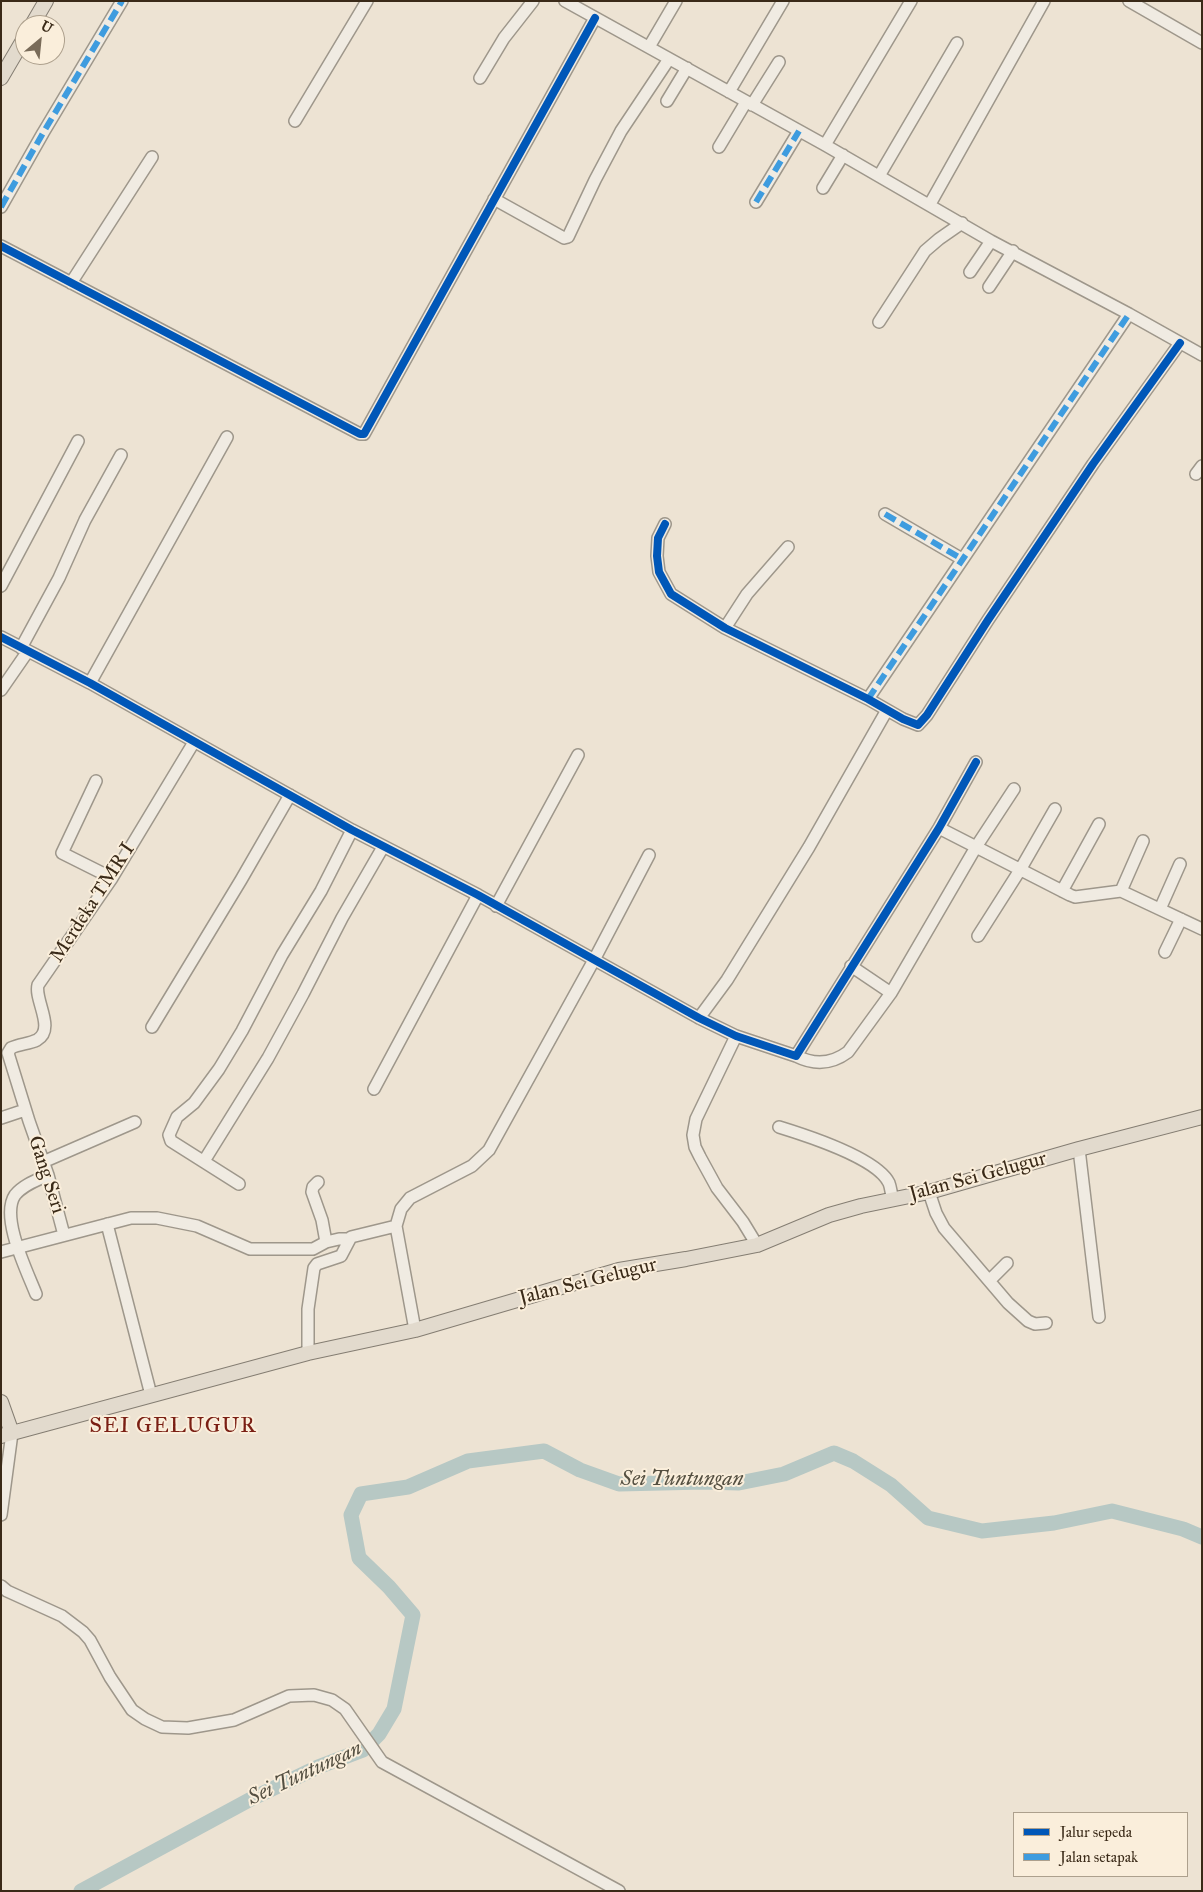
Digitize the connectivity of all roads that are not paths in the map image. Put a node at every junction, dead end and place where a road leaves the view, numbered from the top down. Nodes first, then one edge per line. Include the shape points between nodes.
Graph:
1 (46, 1) edge
2 (122, 1) edge
3 (367, 1) edge
4 (533, 1) edge
5 (565, 1) edge
6 (676, 1) edge
7 (783, 1) edge
8 (911, 1) edge
9 (1044, 1) edge
10 (1134, 2) edge
11 (584, 6) edge
12 (38, 15) edge
13 (595, 18) junction
14 (957, 43) dead end
15 (1202, 43) edge
16 (649, 47) junction
17 (15, 54) edge
18 (669, 59) junction
19 (779, 62) dead end
20 (687, 68) junction
21 (1, 78) edge
22 (480, 78) dead end
23 (729, 92) junction
24 (667, 101) dead end
25 (749, 104) junction
26 (295, 121) dead end
27 (799, 131) junction
28 (825, 145) junction
29 (719, 147) dead end
30 (843, 155) junction
31 (152, 157) dead end
32 (879, 176) junction
33 (823, 188) dead end
34 (494, 199) junction
35 (756, 202) dead end
36 (930, 204) junction
37 (1, 207) edge
38 (962, 223) junction
39 (991, 241) junction
40 (1, 246) edge
41 (1013, 252) junction
42 (970, 272) dead end
43 (71, 283) junction
44 (989, 287) dead end
45 (1128, 314) junction
46 (879, 322) dead end
47 (1180, 343) junction
48 (1202, 355) edge
49 (226, 437) dead end
50 (78, 441) dead end
51 (121, 455) dead end
52 (885, 514) dead end
53 (665, 524) dead end
54 (788, 547) dead end
55 (962, 558) junction
56 (1, 586) edge
57 (725, 628) junction
58 (1, 637) edge
59 (24, 649) junction
60 (90, 683) junction
61 (1, 690) edge
62 (868, 699) junction
63 (887, 710) junction
64 (194, 742) junction
65 (578, 755) dead end
66 (976, 762) dead end
67 (96, 780) dead end
68 (1014, 789) dead end
69 (290, 795) junction
70 (1055, 809) dead end
71 (1099, 824) dead end
72 (939, 828) junction
73 (352, 830) junction
74 (1143, 841) dead end
75 (383, 847) junction
76 (976, 847) junction
77 (649, 855) dead end
78 (1180, 864) dead end
79 (1020, 870) junction
80 (112, 878) junction
81 (1121, 891) junction
82 (1062, 892) junction
83 (478, 895) junction
84 (496, 906) junction
85 (1160, 909) junction
86 (1181, 919) junction
87 (1202, 929) edge
88 (978, 936) dead end
89 (1165, 952) dead end
90 (594, 960) junction
91 (851, 966) junction
92 (892, 993) junction
93 (700, 1018) junction
94 (152, 1027) dead end
95 (736, 1036) junction
96 (8, 1053) joint
97 (796, 1056) junction
98 (374, 1088) dead end
99 (25, 1110) junction
100 (1202, 1117) edge
101 (1, 1118) edge
102 (135, 1122) dead end
103 (779, 1127) dead end
104 (1079, 1150) junction
105 (204, 1161) junction
106 (42, 1162) junction
107 (48, 1175) junction
108 (318, 1182) dead end
109 (239, 1184) dead end
110 (929, 1192) junction
111 (892, 1199) junction
112 (107, 1224) junction
113 (396, 1226) junction
114 (64, 1235) junction
115 (348, 1239) junction
116 (326, 1242) junction
117 (757, 1244) junction
118 (18, 1247) junction
119 (1, 1252) edge
120 (1007, 1263) dead end
121 (990, 1280) junction
122 (36, 1294) dead end
123 (1099, 1317) dead end
124 (1046, 1323) dead end
125 (415, 1330) junction
126 (308, 1353) junction
127 (151, 1395) junction
128 (1, 1402) edge
129 (7, 1435) edge
130 (1, 1516) edge
131 (1, 1586) edge
132 (619, 1891) edge

1 - 12 main road
2 - 37 street
3 - 26 street
4 - 22 street via 504,38
5 - 11 street
6 - 16 street
7 - 23 street
8 - 28 street
9 - 36 street
10 - 15 street
11 - 13 street
13 - 16 street
13 - 34 street
14 - 32 street
16 - 18 street
17 - 21 main road
18 - 20 street
18 - 34 street via 621,131 567,238
19 - 25 street
20 - 23 street
20 - 24 street
23 - 25 street
25 - 27 street
25 - 29 street
27 - 28 street
27 - 35 street
28 - 30 street
30 - 32 street
30 - 33 street
31 - 43 street
32 - 36 street
34 - 43 street via 364,434
36 - 38 street
38 - 39 street
38 - 46 street via 925,251
39 - 41 street
39 - 42 street
40 - 43 street
41 - 44 street
41 - 45 street
45 - 47 street
45 - 55 street
47 - 48 street
47 - 63 street via 1093,464 922,722 914,724
49 - 60 street
50 - 56 street
51 - 59 street via 85,520
52 - 55 street
53 - 57 street via 658,538 657,556 659,572 668,591
54 - 57 street via 747,594
55 - 62 street
57 - 62 street
58 - 59 street
59 - 60 street
59 - 61 street
60 - 64 street
62 - 63 street
63 - 93 street via 809,847
64 - 69 street
64 - 80 street, Merdeka TMR I
65 - 84 street
66 - 72 street
67 - 80 street via 62,854
68 - 76 street
69 - 73 street
69 - 94 street
70 - 79 street
71 - 82 street
72 - 76 street
72 - 91 street
73 - 75 street
73 - 105 street via 233,1046 194,1103 177,1116 171,1128 171,1141
74 - 81 street
75 - 83 street
75 - 105 street via 268,1058
76 - 79 street
76 - 92 street
77 - 90 street
78 - 85 street
79 - 82 street
79 - 88 street
80 - 96 street, Merdeka TMR I via 38,985 44,1027 42,1034 36,1040 14,1046
81 - 82 street via 1075,897
81 - 85 street
83 - 84 street
83 - 98 street
84 - 90 street
85 - 86 street
86 - 87 street
86 - 89 street
90 - 93 street
90 - 113 street via 489,1150 472,1166 410,1198 401,1209
91 - 92 street
91 - 97 street
92 - 97 street via 841,1057 825,1062 807,1062
93 - 95 street
95 - 97 street
95 - 117 street via 696,1119 693,1135 695,1147 718,1188
96 - 99 street, Gang Seri
99 - 101 street
99 - 106 street, Gang Seri
100 - 104 main road, Jalan Sei Gelugur
102 - 106 street
103 - 111 street via 835,1146 877,1170 889,1183
104 - 110 main road, Jalan Sei Gelugur
104 - 123 street
105 - 109 street
106 - 107 street, Gang Seri
107 - 114 street, Gang Seri
107 - 118 street via 23,1188 12,1200 10,1213
108 - 116 street via 312,1192
110 - 111 main road, Jalan Sei Gelugur
110 - 121 street via 944,1228
111 - 117 main road, Jalan Sei Gelugur via 829,1216
112 - 114 street
112 - 116 street via 131,1218 173,1220 197,1226 250,1249 313,1248
112 - 127 street
113 - 115 street
113 - 125 street
114 - 118 street, Gang Seri
115 - 116 street
115 - 126 street via 341,1256 314,1268 308,1309
117 - 125 main road, Jalan Sei Gelugur via 619,1270
118 - 119 street, Gang Seri
118 - 122 street
120 - 121 street
121 - 124 street via 1008,1303 1028,1320 1035,1324
125 - 126 main road, Jalan Sei Gelugur
126 - 127 main road, Jalan Sei Gelugur
127 - 129 main road, Jalan Sei Gelugur
128 - 129 main road
129 - 130 street
131 - 132 street via 75,1625 90,1640 132,1710 145,1720 162,1727 188,1728 234,1720 289,1696 314,1695 332,1700 349,1715 374,1753 388,1767

